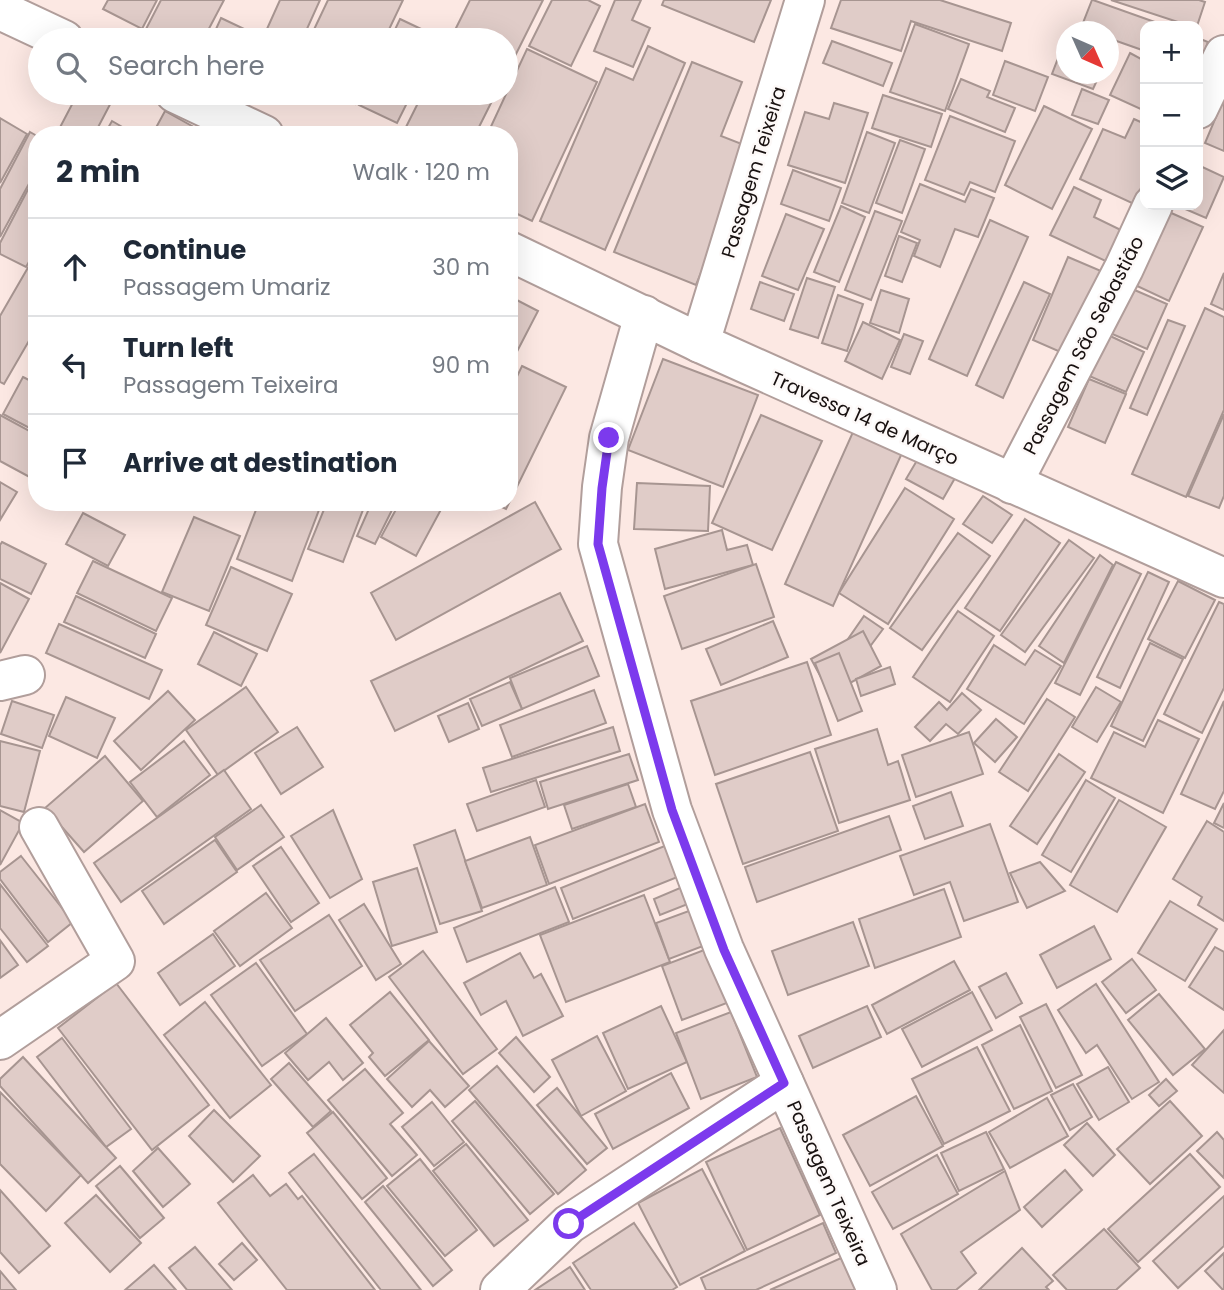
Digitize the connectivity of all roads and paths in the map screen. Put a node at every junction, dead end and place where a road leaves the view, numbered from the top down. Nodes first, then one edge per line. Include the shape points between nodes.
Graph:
1 (805, 0) edge
2 (0, 10) edge
3 (38, 28) edge
4 (1224, 55) edge
5 (1203, 99) edge
6 (200, 105) edge
7 (245, 126) edge
8 (1151, 210) edge
9 (518, 255) edge
10 (644, 315) junction
11 (700, 343) junction
12 (1012, 484) junction
13 (1224, 578) edge
14 (39, 827) dead end
15 (0, 1040) edge
16 (784, 1083) junction
17 (499, 1290) edge
18 (877, 1290) edge

1 - 11 street, Passagem Teixeira
2 - 3 street
4 - 5 street
6 - 7 street
8 - 12 street, Passagem São Sebastião
9 - 10 street, Travessa 14 de Março
10 - 11 street, Travessa 14 de Março
10 - 16 street, Passagem Teixeira via 609,438 598,544 672,810 724,950
11 - 12 street, Travessa 14 de Março
12 - 13 street, Travessa 14 de Março
14 - 15 street via 115,961
16 - 17 street via 569,1224
16 - 18 street, Passagem Teixeira

